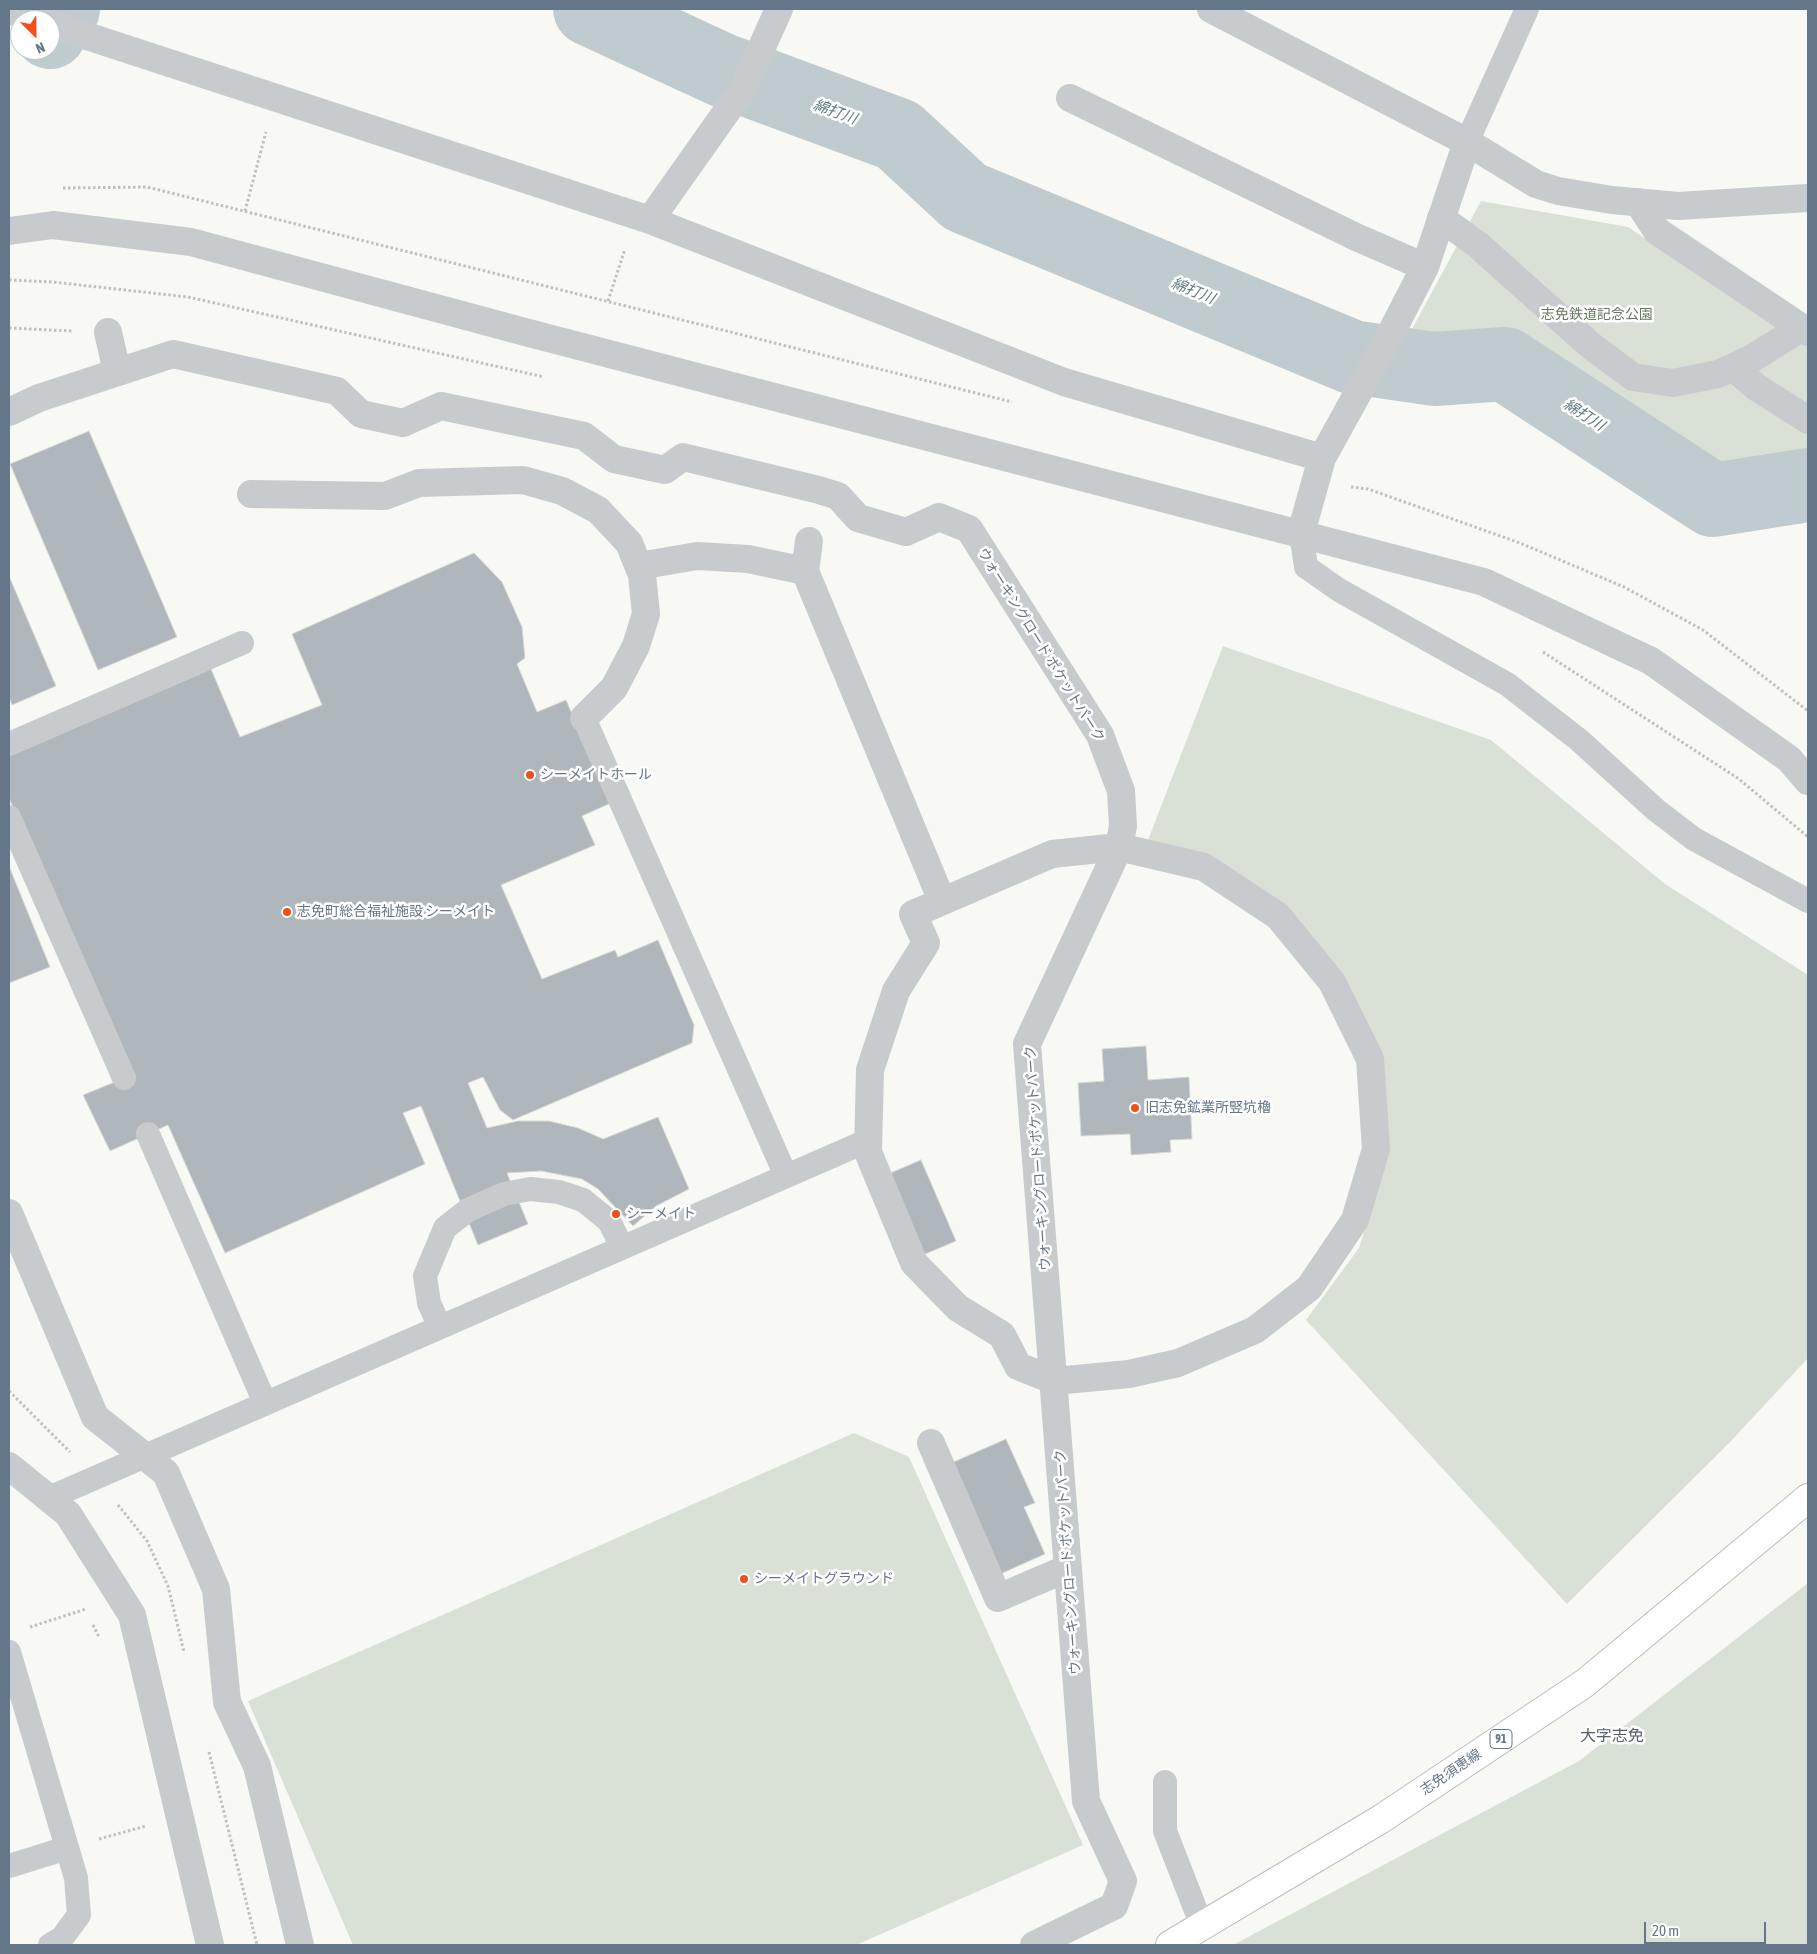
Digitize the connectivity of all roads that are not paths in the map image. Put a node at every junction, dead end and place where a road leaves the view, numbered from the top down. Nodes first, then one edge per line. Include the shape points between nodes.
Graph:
1 (778, 9) edge
2 (1211, 9) edge
3 (1528, 9) edge
4 (60, 22) edge
5 (1070, 98) dead end
6 (1466, 142) junction
7 (1808, 198) edge
8 (1638, 202) junction
9 (643, 218) junction
10 (1441, 218) junction
11 (9, 231) edge
12 (1424, 267) junction
13 (1805, 330) edge
14 (108, 332) road end
15 (1733, 367) junction
16 (117, 372) junction
17 (9, 412) edge
18 (1808, 420) edge
19 (1319, 470) junction
20 (251, 494) dead end
21 (1301, 533) junction
22 (809, 541) dead end
23 (639, 566) junction
24 (804, 571) junction
25 (242, 644) dead end
26 (584, 718) joint
27 (9, 744) edge
28 (1808, 780) edge
29 (9, 817) edge
30 (1120, 847) junction
31 (942, 901) junction
32 (1808, 901) edge
33 (124, 1078) dead end
34 (148, 1134) dead end
35 (869, 1140) junction
36 (786, 1176) junction
37 (9, 1213) edge
38 (622, 1247) junction
39 (440, 1327) junction
40 (1055, 1381) junction
41 (265, 1403) junction
42 (931, 1443) dead end
43 (144, 1456) junction
44 (9, 1466) edge
45 (49, 1498) junction
46 (1808, 1498) edge
47 (1068, 1568) junction
48 (9, 1652) edge
49 (1164, 1782) dead end
50 (67, 1848) junction
51 (9, 1866) edge
52 (1202, 1926) junction
53 (50, 1945) edge
54 (210, 1945) edge
55 (300, 1945) edge
56 (1034, 1945) edge
57 (1170, 1945) edge

1 - 9 street via 744,88
2 - 6 street
3 - 6 lane
4 - 9 street
5 - 12 street via 1356,238
6 - 8 street via 1536,184 1558,191
6 - 10 street
7 - 8 street via 1678,206
8 - 13 street via 1657,231
9 - 19 street via 1064,382
10 - 12 street
10 - 15 street via 1478,245 1590,345 1633,377 1673,383 1718,374
11 - 21 street via 53,225 190,242
12 - 19 street
13 - 15 street
14 - 16 street
15 - 18 street via 1756,387
16 - 17 street, ウォーキングロード ポケットパーク via 39,398
16 - 30 street, ウォーキングロード ポケットパーク via 173,354 337,391 361,414 403,422 441,406 584,436 614,459 665,470 683,457 819,490 838,496 858,518 906,532 939,516 969,529 1100,735 1121,791
19 - 21 street
20 - 23 street via 384,496 419,483 524,480 562,491 598,510 629,543
21 - 28 street via 1484,582 1651,661 1789,759
21 - 32 lane via 1306,568 1338,590 1507,684 1579,740 1656,810 1694,839
22 - 24 street
23 - 24 street via 697,556 748,559
23 - 26 street via 646,614 636,646 614,688
24 - 31 street
25 - 27 lane
26 - 36 lane
29 - 33 lane
30 - 31 street via 1052,854
30 - 40 street, ウォーキングロード ポケットパーク via 1027,1044
30 - 40 street via 1204,867 1278,916 1332,982 1370,1059 1376,1149 1355,1220 1309,1288 1255,1330 1178,1363 1129,1374
31 - 35 street via 913,914 926,943 896,991 870,1070
34 - 41 lane
35 - 36 lane
35 - 40 street via 868,1152 914,1263 958,1308 1002,1334 1018,1366
36 - 38 lane
37 - 43 street via 95,1417
38 - 39 lane
38 - 39 lane via 609,1221 583,1200 559,1192 530,1188 504,1194 468,1210 445,1228 425,1276 429,1303
39 - 41 lane
40 - 47 street, ウォーキングロード ポケットパーク
41 - 43 lane
42 - 47 street via 998,1598
43 - 45 lane
43 - 55 street via 166,1473 216,1589 228,1702 257,1766
44 - 45 street
45 - 54 street via 68,1514 132,1616
46 - 52 main road, 志免須恵線 / 91 via 1585,1683 1381,1819
47 - 56 street, ウォーキングロード ポケットパーク via 1086,1801 1123,1881 1114,1906
48 - 50 lane
49 - 52 lane via 1165,1831
50 - 51 lane
50 - 53 lane via 76,1878 79,1915 62,1938
52 - 57 main road, 志免須恵線 / 91

